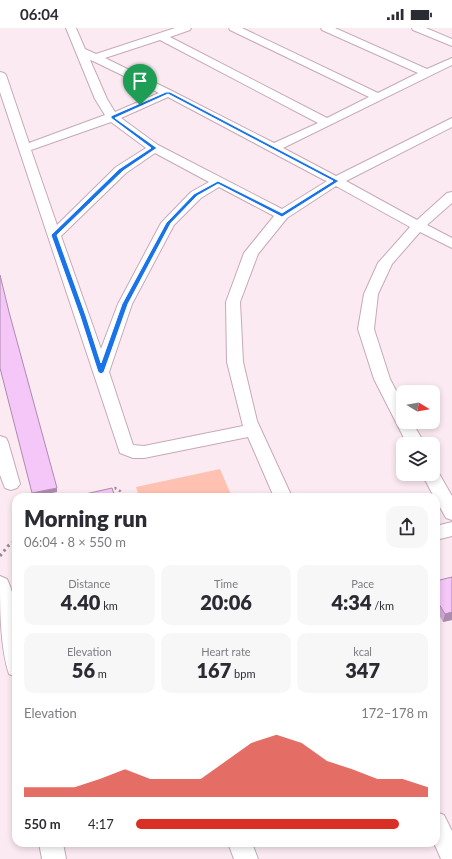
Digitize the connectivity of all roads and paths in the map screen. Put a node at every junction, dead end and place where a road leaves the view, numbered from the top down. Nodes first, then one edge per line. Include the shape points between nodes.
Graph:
1 (70, 28) edge
2 (186, 28) edge
3 (234, 28) edge
4 (326, 28) edge
5 (417, 28) edge
6 (161, 36) junction
7 (452, 43) edge
8 (81, 51) junction
9 (94, 58) junction
10 (452, 61) edge
11 (426, 73) junction
12 (0, 75) edge
13 (168, 93) junction
14 (378, 97) junction
15 (112, 117) junction
16 (452, 122) edge
17 (327, 123) junction
18 (25, 148) junction
19 (154, 148) junction
20 (274, 148) junction
21 (336, 181) junction
22 (218, 182) junction
23 (452, 196) edge
24 (282, 215) junction
25 (418, 226) junction
26 (54, 235) junction
27 (452, 244) edge
28 (101, 372) junction
29 (396, 406) edge
30 (254, 430) junction
31 (0, 442) edge
32 (435, 481) edge
33 (11, 484) dead end
34 (107, 490) edge
35 (120, 493) edge
36 (281, 493) edge
37 (448, 507) edge
38 (452, 529) edge
39 (440, 532) edge
40 (12, 544) edge
41 (0, 556) edge
42 (0, 584) edge
43 (12, 647) edge
44 (440, 831) edge
45 (52, 847) edge
46 (242, 847) edge
47 (452, 856) edge
48 (54, 859) edge
49 (246, 859) edge

1 - 8 street
2 - 6 street
3 - 14 street
4 - 11 street
5 - 7 street
6 - 9 street
6 - 17 street
8 - 9 street
8 - 15 street via 101,99
9 - 13 street
10 - 11 street
11 - 14 street
12 - 18 street
13 - 15 street
13 - 20 street
14 - 17 street
15 - 18 street
15 - 19 street
16 - 21 street
17 - 20 street
18 - 26 street
19 - 22 street
19 - 26 street via 121,170
20 - 21 street
21 - 24 street
21 - 25 street
22 - 24 street
22 - 28 street via 196,195 168,223 125,304
23 - 25 street
24 - 30 street via 251,253 233,302 235,362 249,421
25 - 27 street
25 - 29 street via 385,263 371,294 366,329 382,379
26 - 28 street
28 - 30 street via 126,449 144,452
30 - 36 street
31 - 33 street
32 - 37 street
34 - 35 path via 115,488
38 - 39 street
40 - 41 path
42 - 43 street
44 - 47 street
45 - 48 street
46 - 49 street

